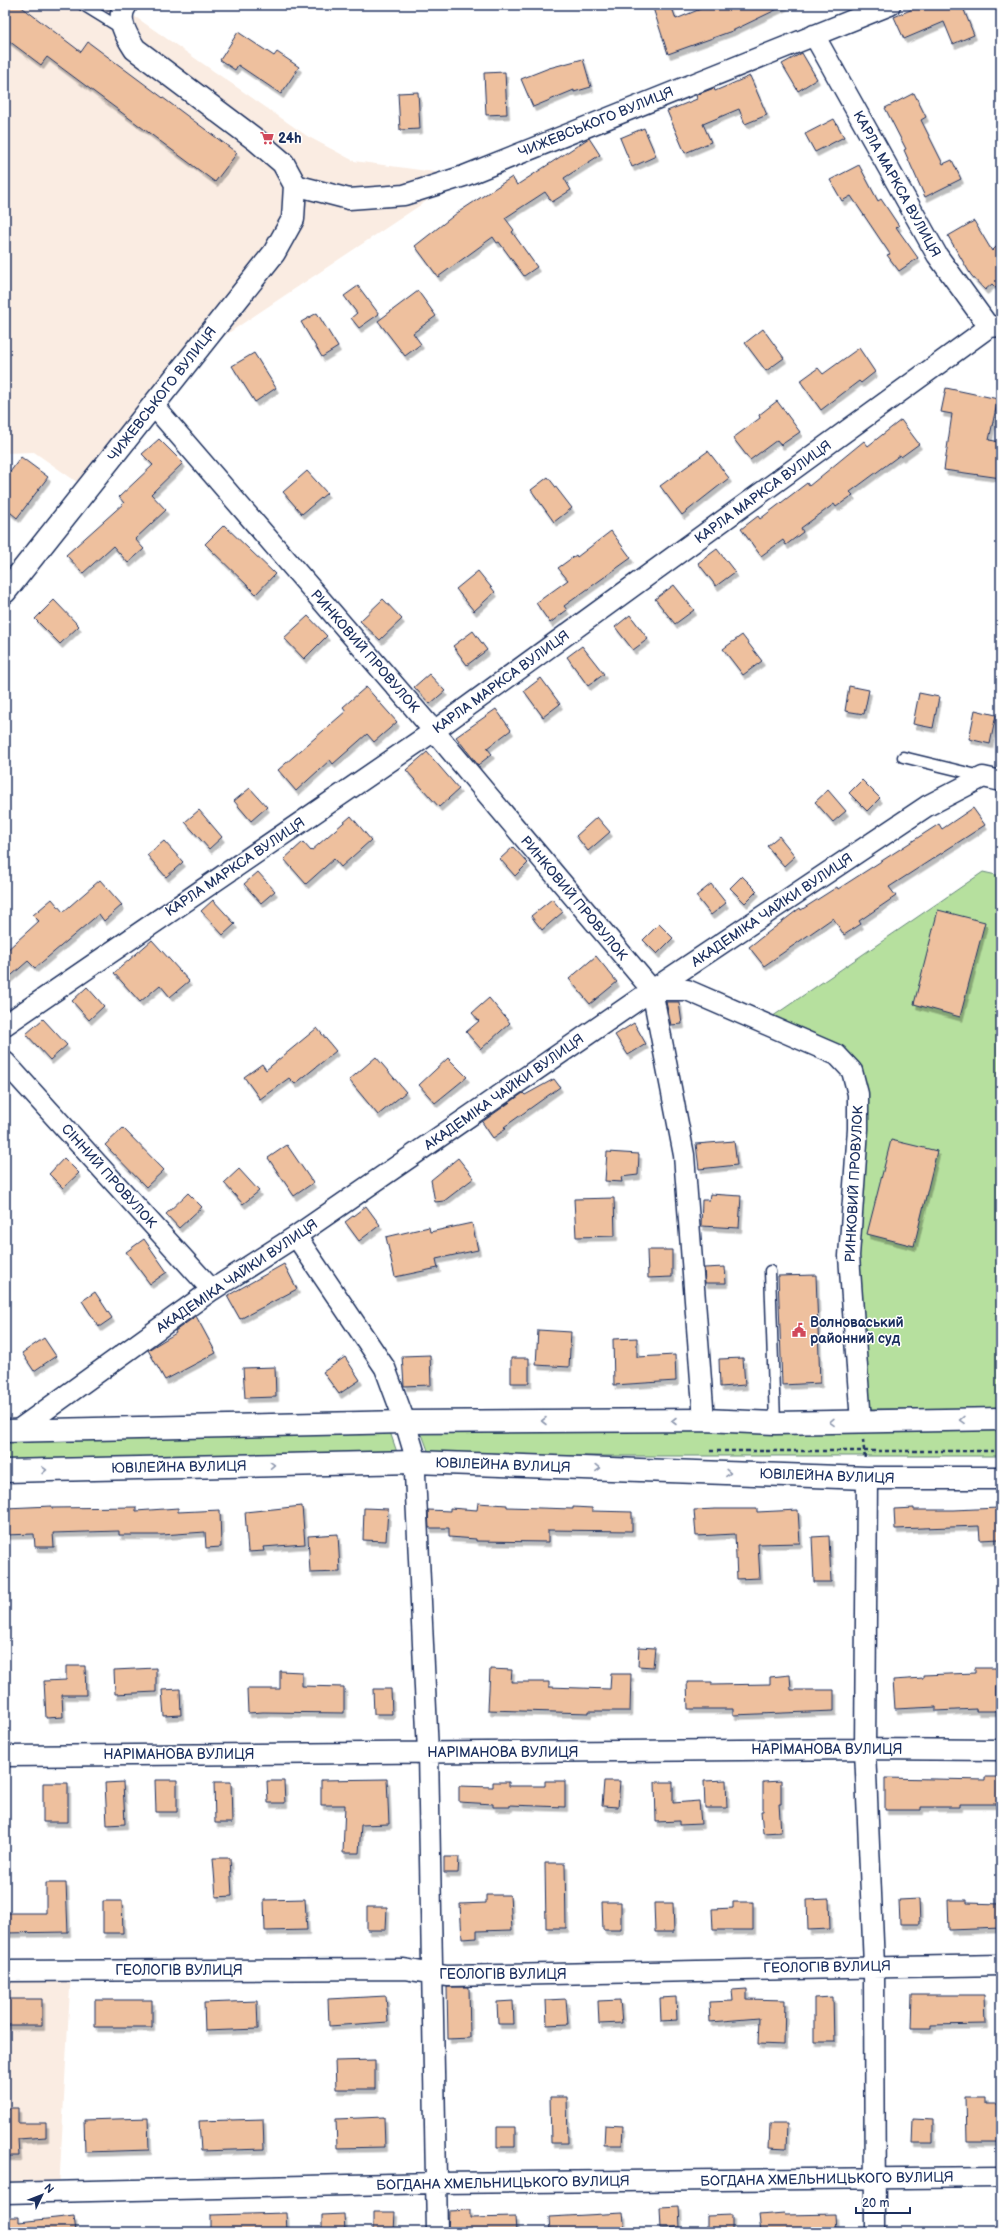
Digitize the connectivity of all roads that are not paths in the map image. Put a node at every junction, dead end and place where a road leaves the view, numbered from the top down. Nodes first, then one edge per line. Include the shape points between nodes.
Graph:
1 (83, 5) edge
2 (126, 5) edge
3 (890, 5) edge
4 (123, 30) junction
5 (814, 35) junction
6 (295, 185) junction
7 (995, 327) edge
8 (153, 405) junction
9 (5, 592) edge
10 (434, 731) junction
11 (904, 757) dead end
12 (992, 779) edge
13 (652, 990) junction
14 (5, 1025) edge
15 (5, 1062) edge
16 (296, 1236) junction
17 (770, 1271) dead end
18 (212, 1290) junction
19 (1001, 1419) edge
20 (704, 1420) junction
21 (405, 1422) junction
22 (861, 1422) junction
23 (774, 1423) junction
24 (12, 1431) edge
25 (414, 1462) junction
26 (5, 1471) edge
27 (866, 1478) junction
28 (1001, 1478) edge
29 (865, 1749) junction
30 (1001, 1750) edge
31 (428, 1752) junction
32 (5, 1756) edge
33 (1001, 1964) edge
34 (874, 1966) junction
35 (5, 1970) edge
36 (433, 1974) junction
37 (875, 2178) junction
38 (1001, 2178) edge
39 (436, 2183) junction
40 (5, 2193) edge
41 (437, 2232) edge
42 (875, 2232) edge

1 - 4 lane
2 - 4 street via 123,9
3 - 5 street, ЧИЖЕВСЬКОГО ВУЛИЦЯ
4 - 6 street via 135,49 283,163
5 - 6 street, ЧИЖЕВСЬКОГО ВУЛИЦЯ via 464,176 404,195 349,198
5 - 7 street, КАРЛА МАРКСА ВУЛИЦЯ via 937,256
6 - 8 street, ЧИЖЕВСЬКОГО ВУЛИЦЯ via 293,219 274,253
7 - 10 street, КАРЛА МАРКСА ВУЛИЦЯ
8 - 9 street, ЧИЖЕВСЬКОГО ВУЛИЦЯ
8 - 10 street, РИНКОВИЙ ПРОВУЛОК
10 - 13 street, РИНКОВИЙ ПРОВУЛОК
10 - 14 street, КАРЛА МАРКСА ВУЛИЦЯ
11 - 12 lane
12 - 13 street, АКАДЕМІКА ЧАЙКИ ВУЛИЦЯ via 927,806
13 - 16 street, АКАДЕМІКА ЧАЙКИ ВУЛИЦЯ
13 - 20 street, РИНКОВИЙ ПРОВУЛОК via 684,1155
13 - 22 street, РИНКОВИЙ ПРОВУЛОК via 687,990 837,1055 852,1071 858,1094 858,1129 849,1256
15 - 18 street, СІННИЙ ПРОВУЛОК
16 - 18 street, АКАДЕМІКА ЧАЙКИ ВУЛИЦЯ
16 - 21 street via 384,1368
17 - 23 lane
18 - 24 street, АКАДЕМІКА ЧАЙКИ ВУЛИЦЯ
19 -> 22 street
20 -> 21 street
20 - 23 street
21 - 24 street
21 - 25 street via 414,1452
22 -> 23 street
26 -> 25 street, ЮВІЛЕЙНА ВУЛИЦЯ
25 -> 27 street, ЮВІЛЕЙНА ВУЛИЦЯ
25 - 31 street
27 - 28 street, ЮВІЛЕЙНА ВУЛИЦЯ
27 - 29 street
29 - 30 street, НАРІМАНОВА ВУЛИЦЯ
29 - 31 street, НАРІМАНОВА ВУЛИЦЯ
29 - 34 street
31 - 32 street, НАРІМАНОВА ВУЛИЦЯ
31 - 36 street
33 - 34 street, ГЕОЛОГІВ ВУЛИЦЯ
34 - 36 street, ГЕОЛОГІВ ВУЛИЦЯ via 455,1976
34 - 37 street
35 - 36 street, ГЕОЛОГІВ ВУЛИЦЯ via 404,1970
36 - 39 street
37 - 38 street, БОГДАНА ХМЕЛЬНИЦЬКОГО ВУЛИЦЯ
37 - 39 street, БОГДАНА ХМЕЛЬНИЦЬКОГО ВУЛИЦЯ
37 - 42 street
39 - 40 street, БОГДАНА ХМЕЛЬНИЦЬКОГО ВУЛИЦЯ
39 - 41 street

